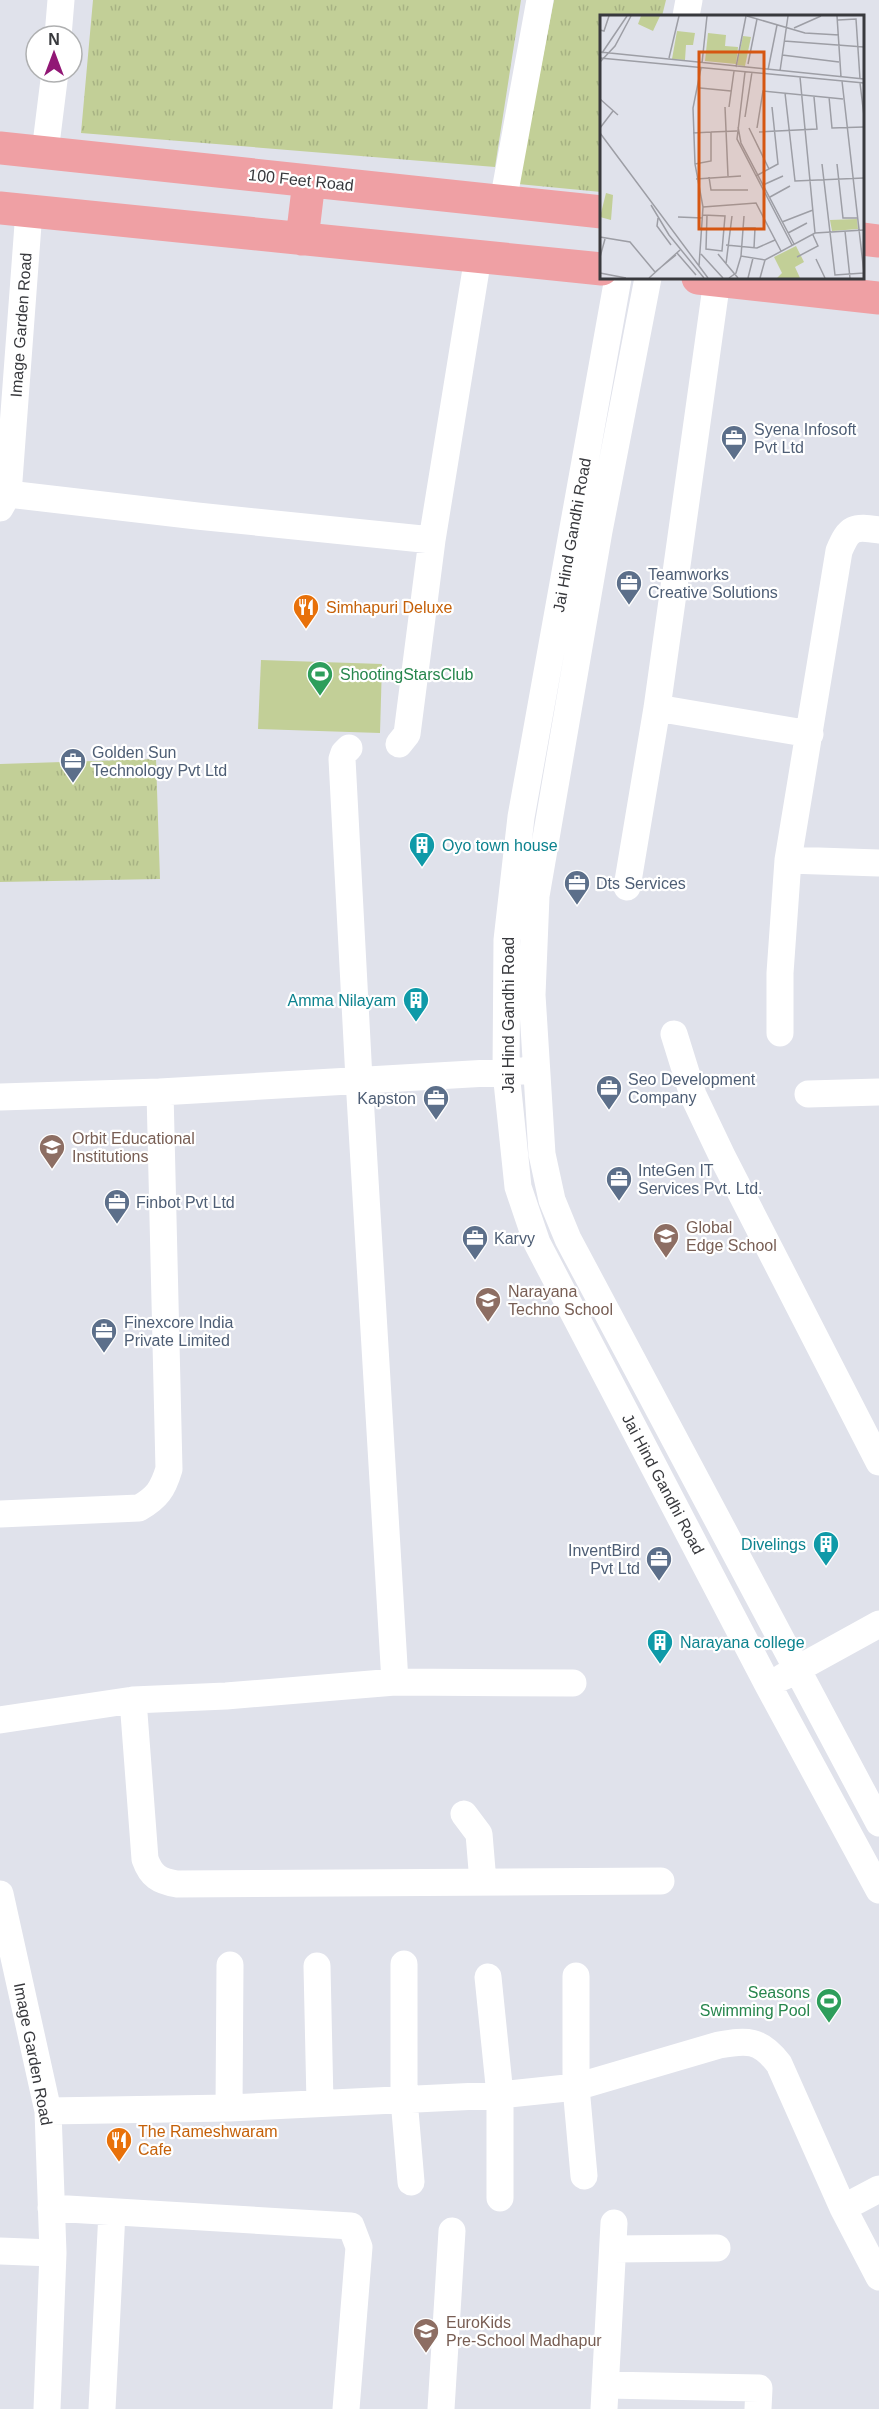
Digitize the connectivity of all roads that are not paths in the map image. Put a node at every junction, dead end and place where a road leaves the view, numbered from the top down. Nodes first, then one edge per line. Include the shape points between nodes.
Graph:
1 (61, 0) edge
2 (540, 0) edge
3 (690, 0) edge
4 (686, 15) edge
5 (59, 24) edge
6 (54, 84) edge
7 (0, 148) edge
8 (45, 152) junction
9 (309, 181) junction
10 (503, 202) junction
11 (15, 210) edge
12 (600, 212) edge
13 (302, 239) junction
14 (864, 239) edge
15 (879, 241) edge
16 (478, 257) junction
17 (600, 269) edge
18 (618, 279) edge
19 (648, 279) edge
20 (708, 279) edge
21 (879, 298) edge
22 (4, 501) edge
23 (879, 530) edge
24 (432, 540) junction
25 (657, 708) junction
26 (810, 734) junction
27 (399, 744) dead end
28 (349, 748) dead end
29 (788, 860) junction
30 (879, 863) edge
31 (627, 887) dead end
32 (780, 1033) dead end
33 (674, 1034) dead end
34 (535, 1071) junction
35 (506, 1072) junction
36 (359, 1079) junction
37 (160, 1092) junction
38 (879, 1092) edge
39 (808, 1094) dead end
40 (0, 1097) edge
41 (879, 1462) edge
42 (0, 1514) edge
43 (879, 1624) edge
44 (798, 1670) junction
45 (395, 1682) junction
46 (573, 1683) dead end
47 (768, 1685) junction
48 (133, 1700) junction
49 (0, 1720) edge
50 (877, 1813) edge
51 (464, 1814) dead end
52 (661, 1881) dead end
53 (483, 1882) junction
54 (879, 1890) edge
55 (0, 1894) edge
56 (404, 1964) dead end
57 (230, 1965) dead end
58 (317, 1966) dead end
59 (576, 1976) dead end
60 (488, 1977) dead end
61 (576, 2087) junction
62 (500, 2095) junction
63 (404, 2099) junction
64 (320, 2103) junction
65 (229, 2108) junction
66 (48, 2111) junction
67 (584, 2176) dead end
68 (411, 2182) dead end
69 (879, 2189) edge
70 (500, 2198) dead end
71 (51, 2208) junction
72 (843, 2208) junction
73 (112, 2212) junction
74 (452, 2230) dead end
75 (717, 2248) dead end
76 (0, 2252) edge
77 (53, 2253) junction
78 (879, 2277) edge
79 (605, 2397) edge
80 (47, 2409) edge
81 (102, 2409) edge
82 (346, 2409) edge
83 (441, 2409) edge
84 (758, 2409) edge

1 - 5 street
2 - 10 street
3 - 4 street
6 - 8 street
7 - 8 main road, 100 Feet Road
8 - 9 main road, 100 Feet Road
9 - 10 main road, 100 Feet Road
9 - 13 main road
10 - 12 main road, 100 Feet Road
11 - 13 main road
11 - 22 street, Image Garden Road
13 - 16 main road
14 - 15 main road
16 - 17 main road
16 - 24 street
18 - 35 street, Jai Hind Gandhi Road via 519,829 507,940
19 - 34 street, Jai Hind Gandhi Road via 599,531 536,896 532,994
20 - 21 main road
20 - 25 street
22 - 24 street
23 - 26 street via 859,527 846,534 839,551
24 - 27 street via 407,734
25 - 26 street
25 - 31 street
26 - 29 street
28 - 36 street via 342,759
29 - 30 street
29 - 32 street
33 - 41 street via 693,1095 723,1158
34 - 35 street
34 - 44 street, Jai Hind Gandhi Road via 542,1155 552,1200 568,1239
35 - 36 street
35 - 47 street, Jai Hind Gandhi Road via 518,1186 537,1243
36 - 37 street
36 - 45 street
37 - 40 street
37 - 42 street via 169,1469 164,1488 139,1508
38 - 39 street
43 - 44 street
44 - 47 street
44 - 50 street, Jai Hind Gandhi Road
45 - 46 street
45 - 48 street
47 - 54 street, Jai Hind Gandhi Road
48 - 49 street
48 - 53 street via 145,1859 150,1873 162,1881
51 - 53 street via 479,1834
52 - 53 street
55 - 66 street, Image Garden Road
56 - 63 street
57 - 65 street
58 - 64 street
59 - 61 street
60 - 62 street
61 - 62 street
61 - 67 street
61 - 72 street via 718,2045 741,2041 768,2049 779,2064
62 - 63 street
62 - 70 street
63 - 64 street
63 - 68 street
64 - 65 street
65 - 66 street
66 - 71 street, Image Garden Road
69 - 72 street
71 - 73 street
71 - 77 street, Image Garden Road
72 - 78 street
73 - 81 street
73 - 82 street via 351,2226 359,2247
74 - 83 street
75 - 79 street via 614,2236
76 - 77 street
77 - 80 street, Image Garden Road
79 - 84 street via 759,2388

